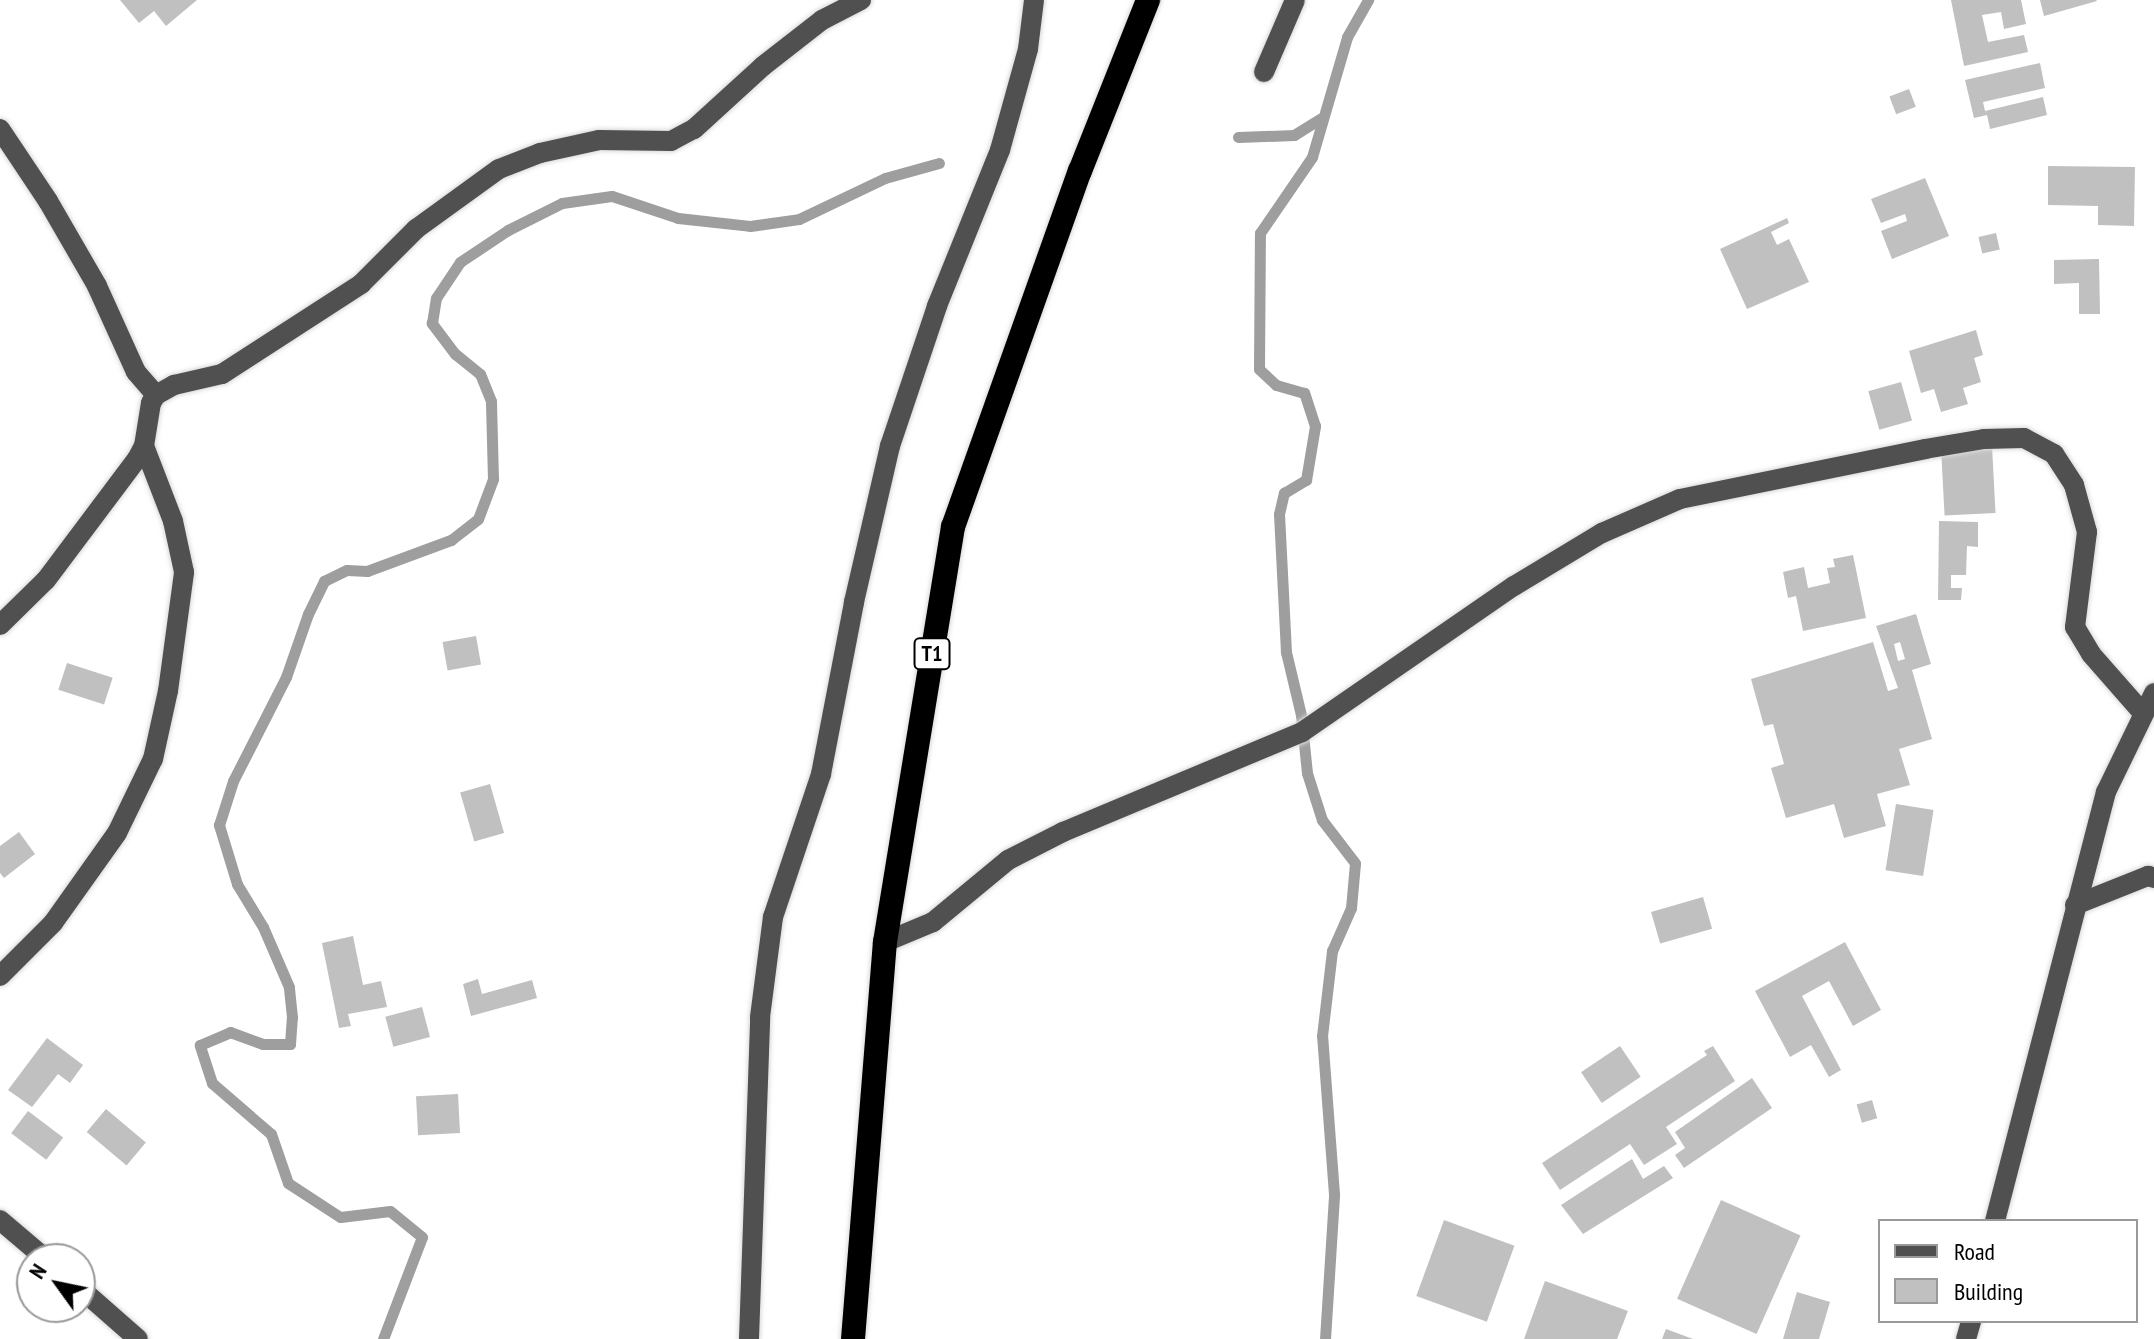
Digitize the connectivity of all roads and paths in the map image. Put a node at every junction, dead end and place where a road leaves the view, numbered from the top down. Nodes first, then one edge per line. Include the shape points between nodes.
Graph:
1 (861, 0) edge
2 (1034, 0) edge
3 (1148, 0) edge
4 (1295, 0) edge
5 (1264, 72) dead end
6 (0, 129) edge
7 (156, 395) junction
8 (144, 446) junction
9 (0, 625) edge
10 (2154, 693) edge
11 (2142, 712) junction
12 (2154, 878) edge
13 (2075, 905) junction
14 (885, 942) junction
15 (0, 976) edge
16 (1996, 1219) edge
17 (0, 1220) edge
18 (27, 1243) edge
19 (96, 1302) edge
20 (138, 1339) edge
21 (749, 1339) edge
22 (853, 1339) edge

1 - 7 street via 822,20 774,57 694,129 671,141 599,140 499,169 416,229 361,284 222,374 174,385
2 - 21 street via 1028,49 1000,150 937,306 890,446 821,774 773,917 760,1017
3 - 14 highway, T1 via 1080,171 953,527
4 - 5 street
6 - 7 street via 97,286 136,372
7 - 8 street
8 - 9 street via 46,580
8 - 15 street via 173,521 184,572 153,759 108,846 53,923
10 - 11 street
11 - 13 street via 2106,792
11 - 14 street via 2091,654 2075,627 2087,532 2074,485 2054,454 2024,438 1925,449 1680,499 1602,533 1514,586 1302,732 1063,832 1008,860 933,922
12 - 13 street
13 - 16 street
14 - 22 highway, T1
17 - 18 street
19 - 20 street

